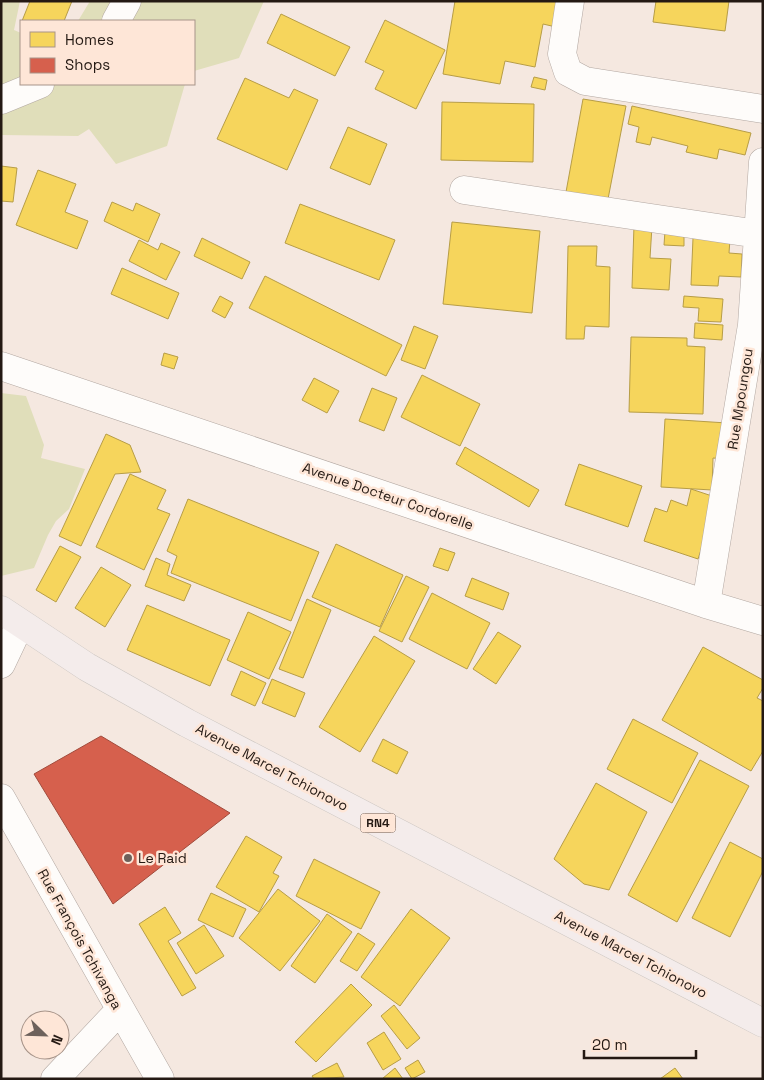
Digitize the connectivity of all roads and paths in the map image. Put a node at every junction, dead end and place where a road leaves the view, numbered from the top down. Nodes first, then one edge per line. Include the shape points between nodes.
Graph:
1 (126, 1) edge
2 (570, 1) edge
3 (116, 20) edge
4 (38, 85) edge
5 (1, 100) edge
6 (763, 109) edge
7 (763, 162) edge
8 (464, 190) dead end
9 (758, 234) junction
10 (758, 325) edge
11 (5, 365) edge
12 (706, 604) junction
13 (10, 617) edge
14 (763, 621) edge
15 (1, 664) edge
16 (1, 798) edge
17 (120, 1010) junction
18 (763, 1023) edge
19 (55, 1079) edge
20 (160, 1079) edge

1 - 3 street
2 - 6 street via 562,54 568,72 585,81
4 - 5 street
7 - 9 street, Rue Mpoungou
8 - 9 street
9 - 10 street, Rue Mpoungou
10 - 12 street, Rue Mpoungou
11 - 12 street, Avenue Docteur Cordorelle
12 - 14 street, Avenue Docteur Cordorelle
13 - 15 street
13 - 18 highway, Avenue Marcel Tchionovo / RN4 via 87,667 187,723
16 - 17 street, Rue François Tchivanga
17 - 19 street
17 - 20 street, Rue François Tchivanga

